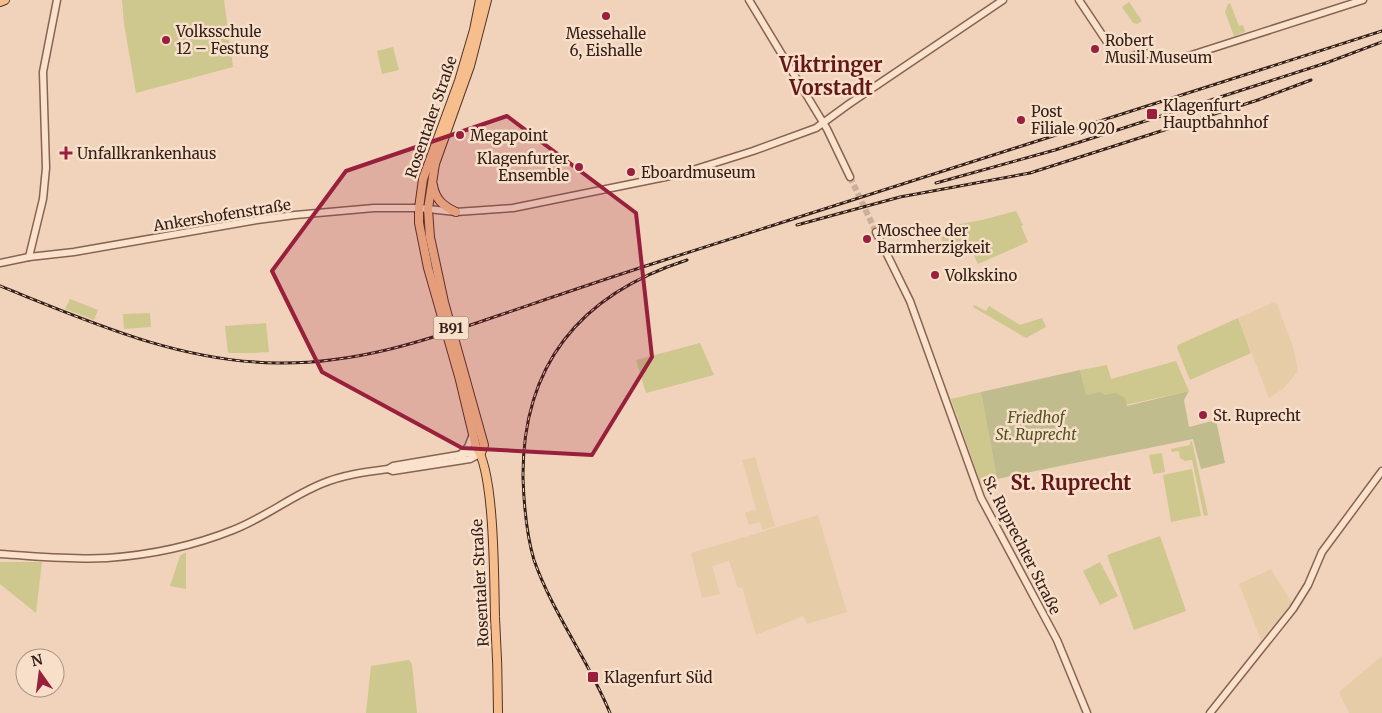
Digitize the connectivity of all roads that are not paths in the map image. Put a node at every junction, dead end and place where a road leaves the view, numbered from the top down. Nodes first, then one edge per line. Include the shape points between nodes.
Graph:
1 (5, 0) edge
2 (57, 0) edge
3 (480, 0) edge
4 (487, 0) edge
5 (749, 0) edge
6 (1003, 0) edge
7 (1079, 0) edge
8 (1363, 0) edge
9 (0, 2) edge
10 (823, 123) junction
11 (850, 177) tunnel mouth
12 (432, 178) junction
13 (419, 208) junction
14 (428, 209) junction
15 (456, 212) junction
16 (876, 232) tunnel mouth
17 (29, 257) junction
18 (0, 263) edge
19 (473, 433) junction
20 (481, 448) junction
21 (458, 456) junction
22 (388, 469) junction
23 (1382, 471) edge
24 (0, 554) edge
25 (498, 713) edge
26 (1087, 713) edge
27 (1210, 713) edge

1 - 9 main road
2 - 17 street via 43,72 46,168 43,199
3 - 13 main road, Rosentaler Straße / B91 via 458,81 423,179
4 - 12 main road, Rosentaler Straße / B91 via 470,66
5 - 10 street
6 - 10 street, Ankershofenstraße
7 - 8 street via 1119,60 1142,53 1179,59
10 - 11 street
10 - 15 street, Ankershofenstraße via 802,135 664,178 512,208
12 - 14 main road, Rosentaler Straße / B91
12 - 15 main road via 437,198
13 - 14 street, Ankershofenstraße
13 - 17 street, Ankershofenstraße via 374,208 285,216
13 - 19 main road, Rosentaler Straße / B91 via 428,268
14 - 15 street, Ankershofenstraße
14 - 20 main road, Rosentaler Straße / B91 via 437,274
16 - 26 street, St. Ruprechter Straße via 910,301 981,498 1057,640
17 - 18 street, Ankershofenstraße
19 - 20 main road, Rosentaler Straße / B91
19 - 21 street via 468,447
20 - 21 street
20 - 22 street via 470,459 393,471
20 - 25 main road, Rosentaler Straße / B91 via 493,549
21 - 22 street
22 - 24 street via 331,480 259,519 173,549 102,558
23 - 27 street via 1322,552 1293,609

